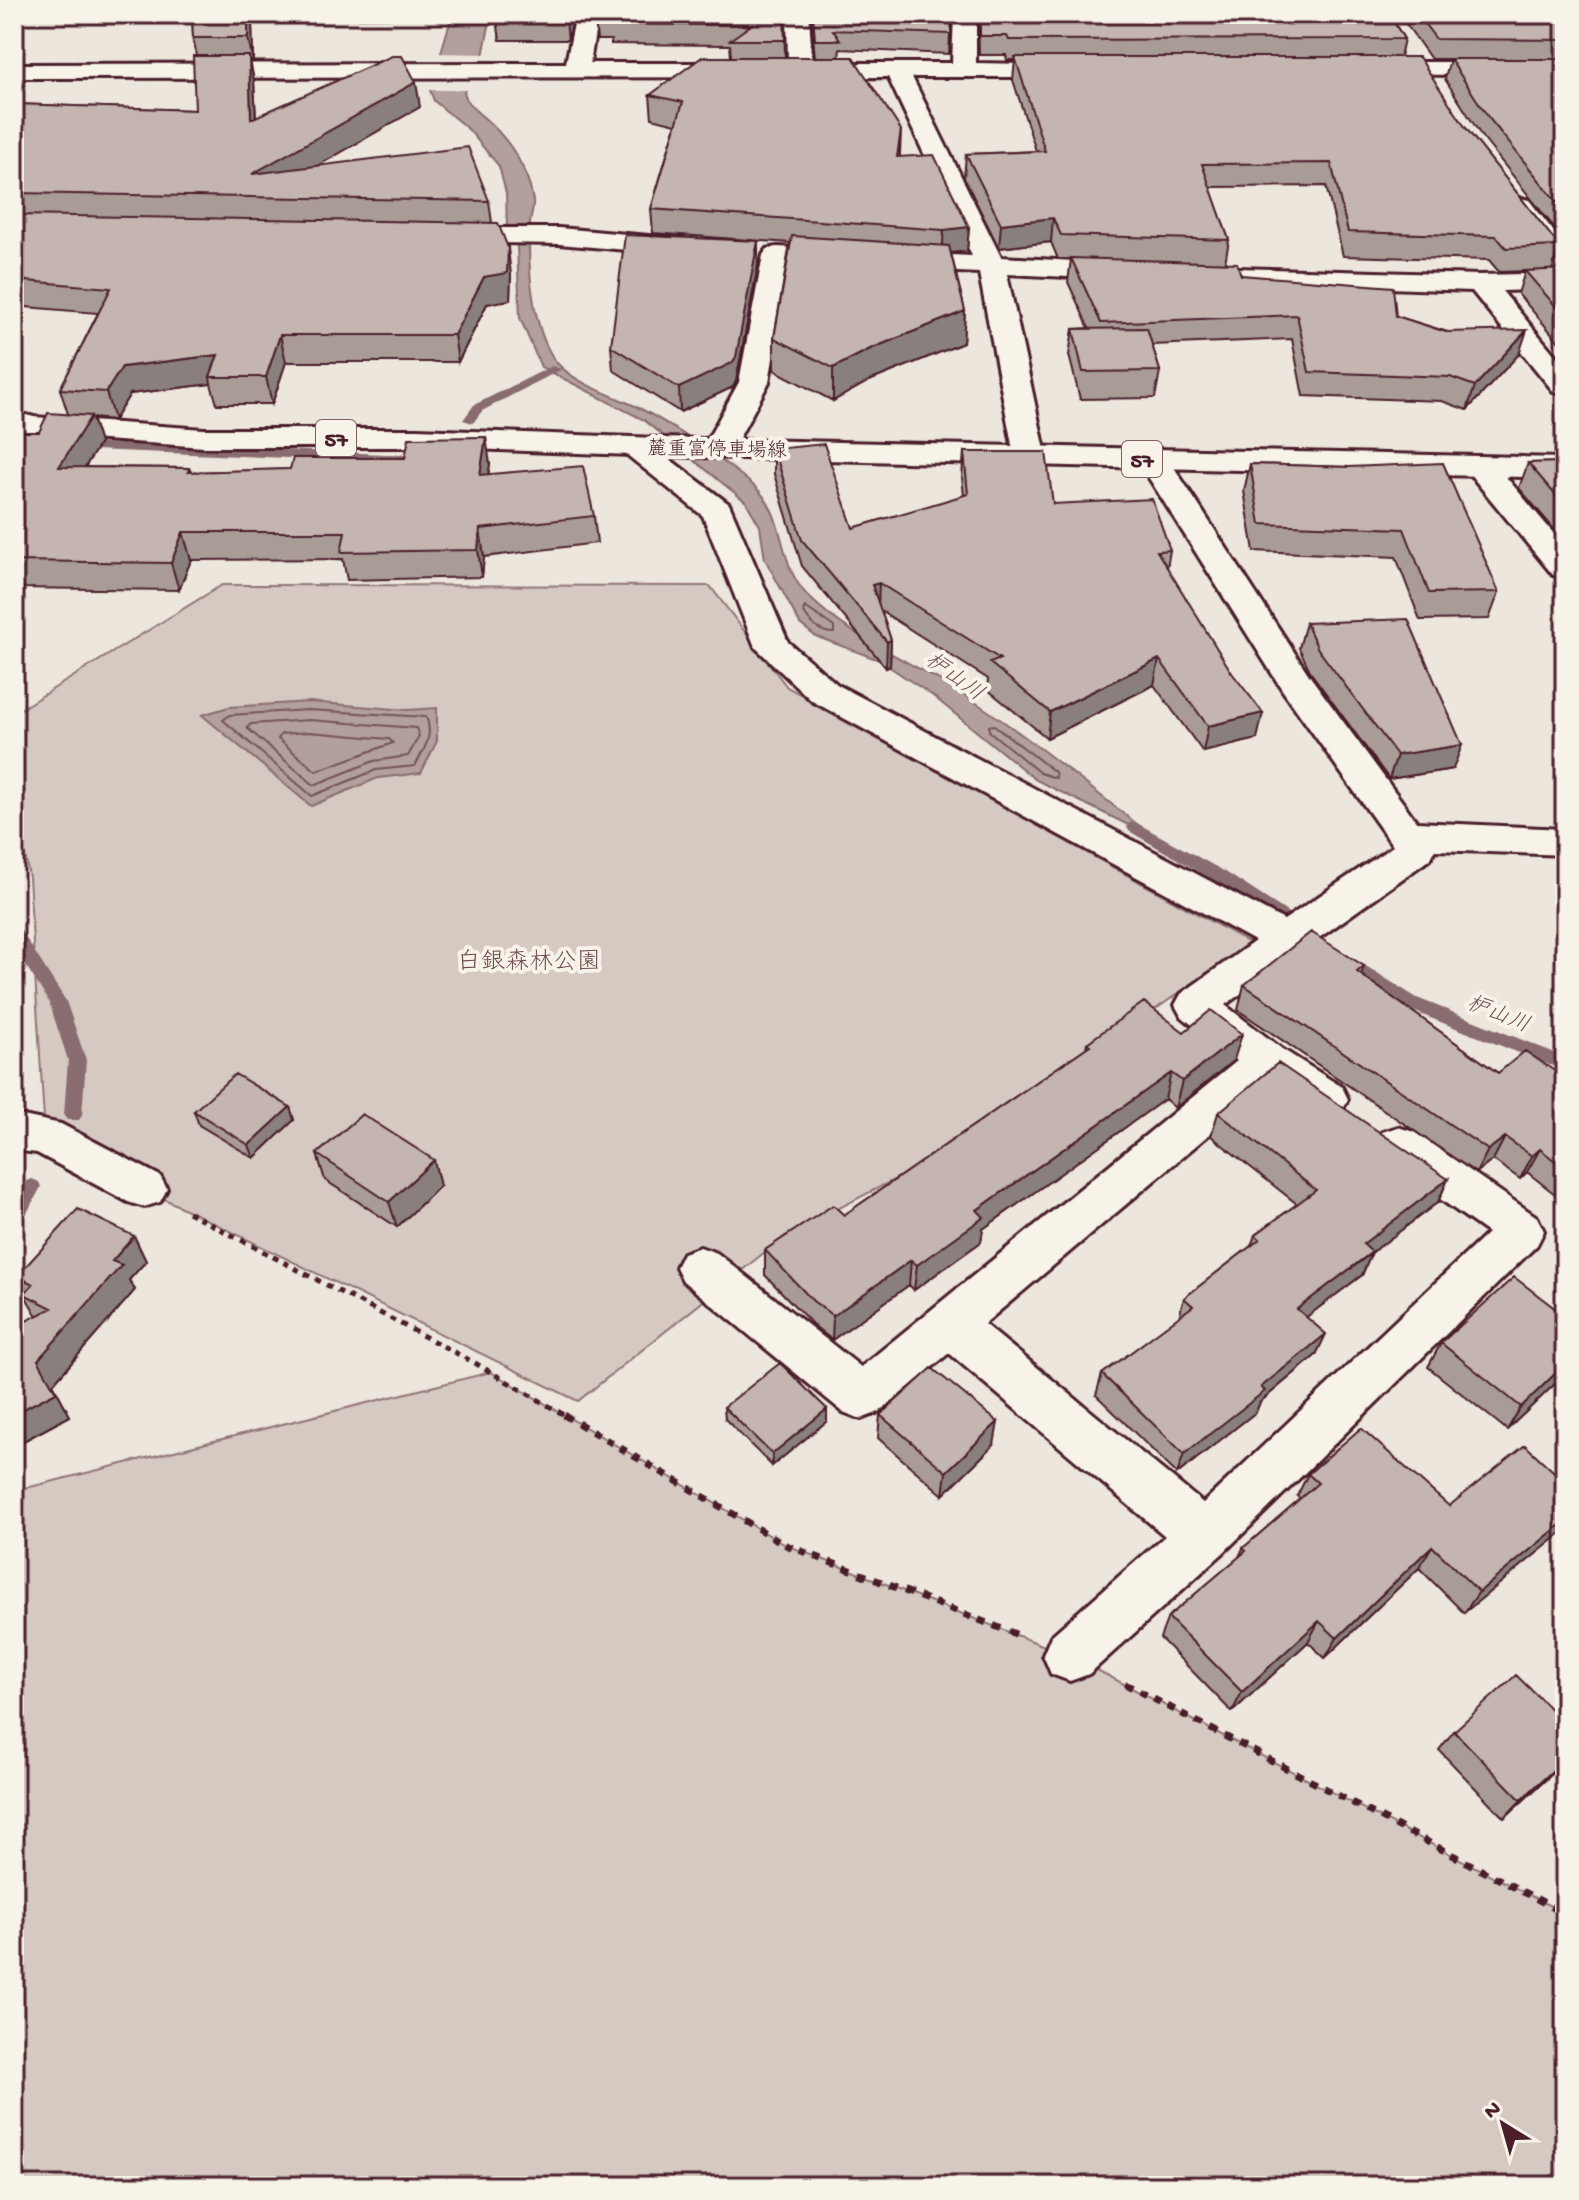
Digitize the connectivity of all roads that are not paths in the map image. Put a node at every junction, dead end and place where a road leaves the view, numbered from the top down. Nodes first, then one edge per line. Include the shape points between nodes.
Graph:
1 (587, 14) edge
2 (798, 14) edge
3 (965, 14) edge
4 (1414, 58) junction
5 (1565, 69) edge
6 (577, 70) junction
7 (800, 70) junction
8 (896, 70) junction
9 (964, 70) junction
10 (1106, 70) edge
11 (1343, 70) edge
12 (14, 71) edge
13 (1438, 94) edge
14 (1508, 191) edge
15 (419, 236) edge
16 (715, 250) edge
17 (746, 253) edge
18 (777, 255) junction
19 (1565, 264) edge
20 (992, 268) junction
21 (1150, 273) edge
22 (1181, 274) edge
23 (1565, 281) edge
24 (1480, 283) junction
25 (1565, 386) edge
26 (14, 421) edge
27 (645, 447) junction
28 (719, 448) junction
29 (1030, 455) junction
30 (1153, 459) junction
31 (1480, 466) junction
32 (1565, 468) edge
33 (1565, 568) edge
34 (1405, 835) junction
35 (1565, 842) edge
36 (1288, 938) junction
37 (1267, 1061) junction
38 (14, 1132) edge
39 (144, 1189) road end
40 (700, 1267) dead end
41 (948, 1323) junction
42 (1204, 1536) junction
43 (1070, 1655) road end

1 - 6 street
2 - 7 street
3 - 9 street
4 - 5 street
4 - 11 street
4 - 13 street
6 - 7 street
6 - 12 street
7 - 8 street
8 - 9 street
8 - 20 street
9 - 10 street
14 - 19 street
15 - 16 street via 549,236
17 - 18 street
18 - 20 street
18 - 28 street via 754,382
20 - 21 street
20 - 29 street
22 - 24 street
23 - 24 street
24 - 25 street
26 - 27 street, 麓重富停車場線 / 57 via 204,438 417,438
27 - 28 street, 麓重富停車場線 / 57
27 - 36 street via 717,511 773,647 825,693
28 - 29 street, 麓重富停車場線 / 57
29 - 30 street, 麓重富停車場線 / 57
30 - 31 street, 麓重富停車場線 / 57
30 - 34 street via 1296,683
31 - 32 street, 麓重富停車場線 / 57
31 - 33 street
34 - 35 street
34 - 36 street via 1416,849
36 - 37 street via 1196,1005
37 - 41 street
37 - 42 street via 1521,1231
38 - 39 street via 45,1136
40 - 41 street via 861,1397
41 - 42 street
42 - 43 street

